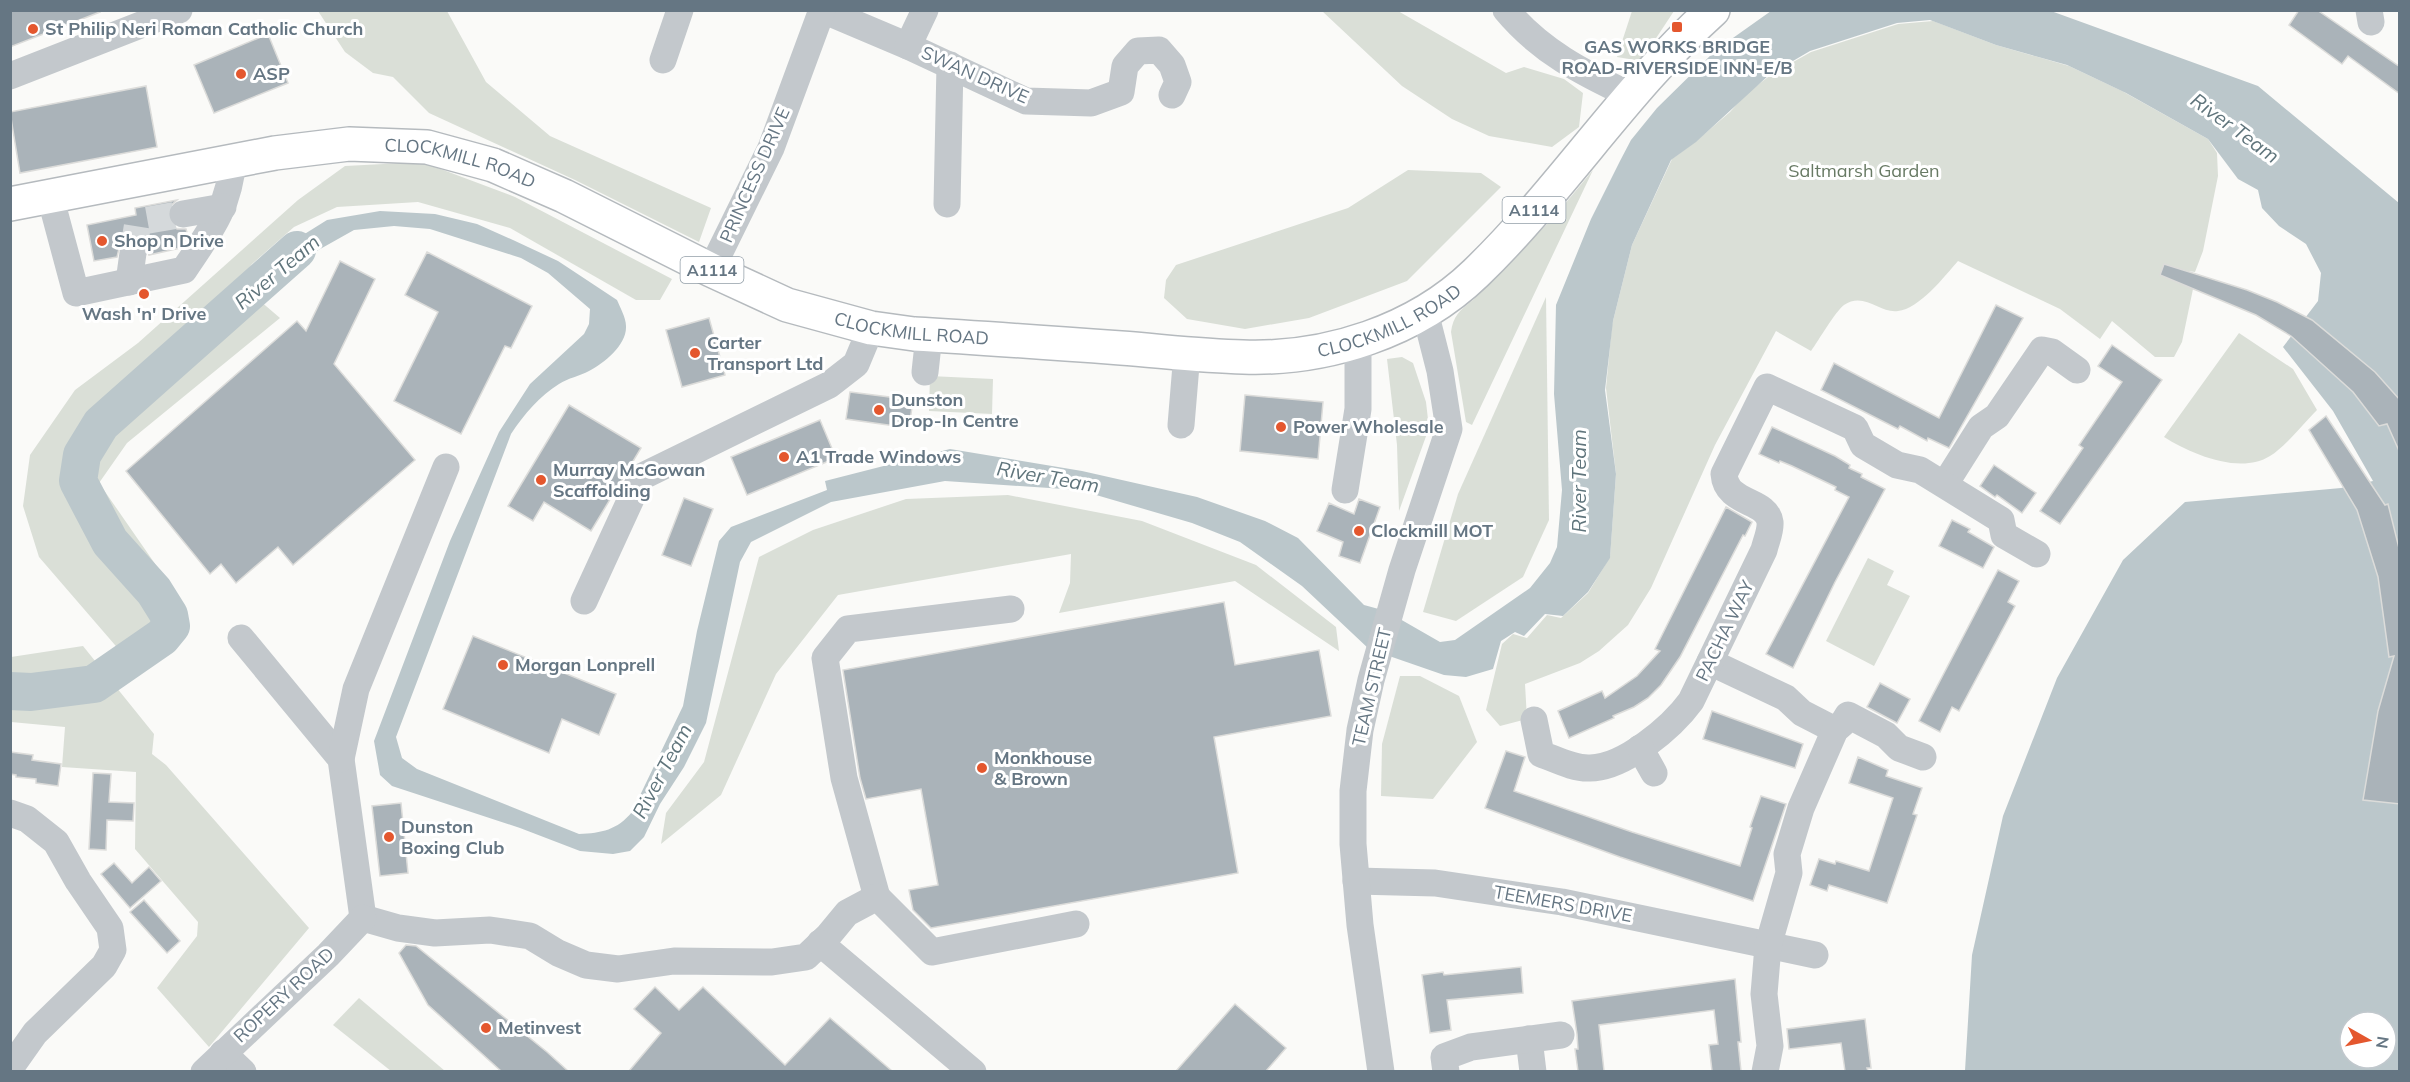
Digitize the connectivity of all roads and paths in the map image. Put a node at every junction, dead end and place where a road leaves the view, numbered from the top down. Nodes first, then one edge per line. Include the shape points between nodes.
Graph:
1 (178, 10) edge
2 (680, 10) edge
3 (822, 10) edge
4 (925, 10) edge
5 (1713, 10) edge
6 (1507, 11) edge
7 (908, 46) junction
8 (663, 60) dead end
9 (950, 65) junction
10 (10, 76) edge
11 (1172, 95) dead end
12 (1630, 95) junction
13 (233, 160) junction
14 (50, 196) junction
15 (10, 204) edge
16 (947, 204) dead end
17 (223, 207) junction
18 (183, 214) tunnel mouth
19 (134, 253) tunnel mouth
20 (711, 270) junction
21 (129, 282) junction
22 (1425, 312) junction
23 (871, 328) junction
24 (929, 335) junction
25 (1358, 342) junction
26 (1187, 353) junction
27 (2077, 370) dead end
28 (925, 372) dead end
29 (1181, 425) dead end
30 (446, 467) dead end
31 (1946, 484) junction
32 (1345, 490) dead end
33 (2037, 554) dead end
34 (584, 601) dead end
35 (1011, 609) dead end
36 (241, 638) dead end
37 (1710, 662) junction
38 (1534, 720) dead end
39 (1835, 730) junction
40 (1640, 748) junction
41 (1923, 757) dead end
42 (342, 759) junction
43 (1654, 773) dead end
44 (10, 813) edge
45 (1356, 881) junction
46 (876, 897) junction
47 (363, 918) junction
48 (1076, 924) dead end
49 (820, 943) junction
50 (1768, 946) junction
51 (1815, 955) dead end
52 (1561, 1035) dead end
53 (1528, 1039) junction
54 (213, 1062) edge
55 (11, 1067) edge
56 (17, 1071) edge
57 (243, 1071) edge
58 (973, 1071) edge
59 (1381, 1071) edge
60 (1446, 1071) edge
61 (1533, 1071) edge
62 (1765, 1071) edge

1 - 10 street
2 - 8 street
3 - 7 street, SWAN DRIVE
3 - 20 street, PRINCESS DRIVE via 771,148
4 - 7 street
5 - 12 main road, CLOCKMILL ROAD / A1114
6 - 12 street via 1554,56
7 - 9 street, SWAN DRIVE
9 - 11 street, SWAN DRIVE via 1026,101 1091,103 1121,92 1125,66 1138,51 1159,50 1172,64 1178,81
9 - 16 street
12 - 22 main road, CLOCKMILL ROAD / A1114 via 1515,232 1454,293
13 - 14 main road, CLOCKMILL ROAD / A1114
13 - 17 street via 231,186
13 - 20 main road, CLOCKMILL ROAD / A1114 via 349,144 427,147 493,165
14 - 15 main road, CLOCKMILL ROAD / A1114
14 - 21 street via 76,293
17 - 18 street
17 - 21 street via 220,218 184,270
19 - 21 street
20 - 23 main road, CLOCKMILL ROAD / A1114 via 787,305
22 - 25 main road, CLOCKMILL ROAD / A1114
22 - 45 street, TEAM STREET via 1449,419 1448,437 1402,570 1371,680 1355,762 1352,826
23 - 24 main road, CLOCKMILL ROAD / A1114
23 - 34 street via 856,364 829,385 641,477
24 - 26 main road, CLOCKMILL ROAD / A1114
24 - 28 street
25 - 26 main road, CLOCKMILL ROAD / A1114 via 1276,356
25 - 32 street via 1358,409
26 - 29 street
27 - 31 street via 2052,352 2042,350 1997,416 1982,427
30 - 42 street via 356,689
31 - 33 street via 2001,520 2004,535
31 - 37 street, PACHA WAY via 1920,470 1897,465 1863,445 1855,428 1767,387 1724,474 1732,493 1765,512 1770,521 1769,532
35 - 46 street via 848,629 825,658 844,778
36 - 42 street
37 - 39 street via 1785,698 1802,713
37 - 40 street, PACHA WAY via 1681,714
38 - 40 street, PACHA WAY via 1541,754 1587,769 1599,768
39 - 41 street via 1848,715 1886,735 1899,748
39 - 50 street via 1801,808 1787,854 1790,873
40 - 43 street
42 - 47 street
44 - 55 street via 27,819 56,842 110,928 113,950 104,966 35,1033
45 - 50 street, TEEMERS DRIVE via 1435,883 1551,900
45 - 59 street, TEAM STREET
46 - 48 street via 932,952
46 - 49 street via 847,913
47 - 49 street via 435,933 490,930 530,936 586,965 618,969 674,961 772,962 806,957
47 - 54 street, ROPERY ROAD
49 - 58 street
50 - 51 street, TEEMERS DRIVE
50 - 62 street via 1764,994 1770,1046
52 - 53 street
53 - 60 street via 1471,1047 1444,1057
53 - 61 street
54 - 57 street
55 - 56 street

